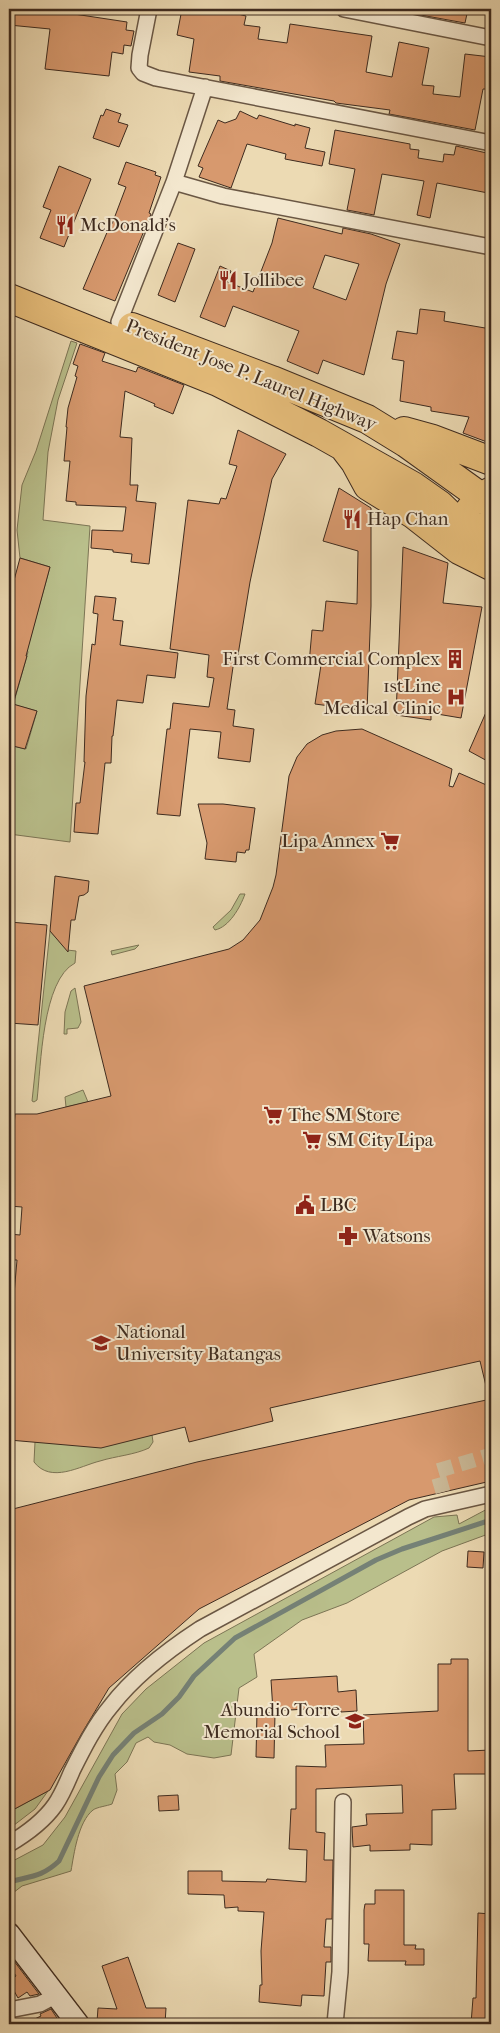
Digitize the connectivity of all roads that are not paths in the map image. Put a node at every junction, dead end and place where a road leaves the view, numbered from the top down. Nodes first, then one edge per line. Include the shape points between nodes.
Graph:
1 (149, 9) edge
2 (344, 9) edge
3 (491, 38) edge
4 (205, 87) junction
5 (491, 143) edge
6 (174, 182) junction
7 (491, 247) edge
8 (9, 281) edge
9 (9, 298) edge
10 (119, 322) junction
11 (378, 425) junction
12 (344, 447) junction
13 (413, 447) junction
14 (491, 461) edge
15 (397, 477) junction
16 (487, 496) edge
17 (491, 522) edge
18 (461, 525) junction
19 (491, 565) edge
20 (443, 1492) dead end
21 (491, 1494) edge
22 (457, 1502) junction
23 (343, 1802) dead end
24 (9, 1844) edge
25 (9, 1934) edge
26 (56, 1996) junction
27 (9, 2010) edge
28 (78, 2024) edge
29 (335, 2024) edge

1 - 4 street via 139,68 156,78
2 - 3 street
4 - 5 street
4 - 6 street
6 - 7 street via 222,196
6 - 10 street
8 - 10 highway, President Jose P. Laurel Highway
9 - 12 highway, President Jose P. Laurel Highway via 218,382
10 - 11 highway, President Jose P. Laurel Highway via 272,380
11 - 13 highway, President Jose P. Laurel Highway
11 - 14 highway via 433,439
12 - 15 highway, President Jose P. Laurel Highway
12 - 19 highway via 368,486 413,514 459,550
13 - 15 highway via 422,458 422,470 411,480
13 - 16 highway, President Jose P. Laurel Highway
15 - 18 highway, President Jose P. Laurel Highway via 426,495
16 - 18 main road via 467,508
17 - 18 main road via 473,528
18 - 19 highway, President Jose P. Laurel Highway
20 - 22 street
21 - 22 street
22 - 24 street via 408,1516 184,1640 114,1701 87,1743 56,1804 31,1830
23 - 29 street via 340,1972
25 - 26 street
26 - 27 street via 40,2004
26 - 28 street

